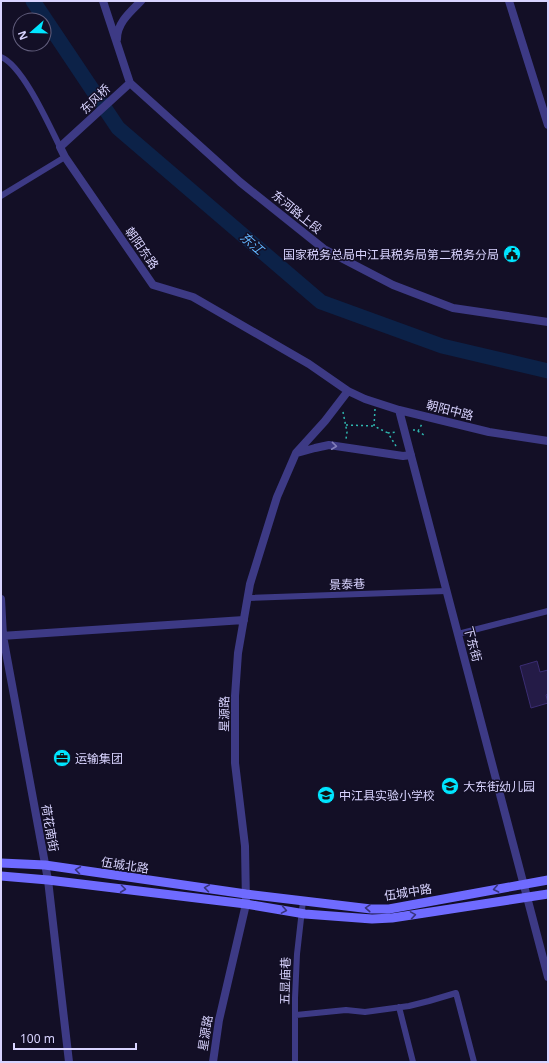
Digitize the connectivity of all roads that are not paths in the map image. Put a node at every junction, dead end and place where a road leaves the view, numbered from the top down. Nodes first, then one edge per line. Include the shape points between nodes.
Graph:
1 (103, 1) edge
2 (141, 1) edge
3 (509, 1) edge
4 (116, 42) junction
5 (1, 57) edge
6 (130, 83) junction
7 (548, 125) edge
8 (60, 147) junction
9 (65, 157) junction
10 (1, 196) edge
11 (548, 322) edge
12 (348, 391) junction
13 (399, 410) junction
14 (548, 441) edge
15 (296, 453) junction
16 (411, 455) junction
17 (446, 591) junction
18 (248, 598) junction
19 (1, 599) edge
20 (548, 611) edge
21 (244, 620) junction
22 (458, 634) junction
23 (2, 636) edge
24 (1, 863) edge
25 (45, 866) junction
26 (1, 876) edge
27 (48, 880) junction
28 (548, 880) edge
29 (523, 884) junction
30 (246, 894) junction
31 (548, 894) edge
32 (527, 897) junction
33 (303, 901) junction
34 (246, 904) junction
35 (302, 913) junction
36 (548, 977) edge
37 (399, 1007) junction
38 (296, 1015) junction
39 (69, 1062) edge
40 (213, 1062) edge
41 (295, 1062) edge
42 (414, 1062) edge
43 (474, 1062) edge

1 - 4 street
2 - 4 street via 125,17
3 - 7 street
4 - 6 street
5 - 8 street via 8,60 26,82
6 - 8 street, 东风桥
6 - 11 street, 东河路上段 via 240,182 324,249 393,285 453,308
8 - 9 street, 朝阳东路
9 - 10 street
9 - 12 street, 朝阳东路 via 153,285 193,297 309,364
12 - 13 street, 朝阳中路
12 - 15 street, 星源路
13 - 14 street, 朝阳中路 via 489,432
13 - 16 street, 下东街
15 -> 16 street via 329,445
15 - 18 street, 星源路 via 277,497
16 - 17 street, 下东街
17 - 18 street, 景泰巷
17 - 22 street, 下东街
18 - 21 street, 星源路
19 - 23 street, 荷花南街
20 - 22 street
21 - 23 street
21 - 30 street, 星源路 via 238,653 235,763 245,846
22 - 29 street, 下东街
23 - 25 street, 荷花南街
24 - 25 main road, 伍城北路
25 - 27 street, 荷花南街
30 -> 25 main road, 伍城北路
26 - 27 main road, 伍城北路
27 -> 34 main road, 伍城北路
27 - 39 street, 荷花南街
28 - 29 main road, 伍城中路
29 - 32 street, 下东街
29 -> 33 main road, 伍城中路 via 389,909
30 - 33 main road, 伍城中路
30 - 34 street, 星源路
31 - 32 main road, 伍城中路
35 -> 32 main road, 伍城中路 via 392,918
32 - 36 street, 下东街
33 - 35 street, 五显庙巷
34 -> 35 main road, 伍城中路
34 - 40 street, 星源路 via 219,1020
35 - 38 street, 五显庙巷 via 296,954
37 - 38 street via 365,1012 346,1010
37 - 42 street
37 - 43 street via 456,993
38 - 41 street, 五显庙巷

